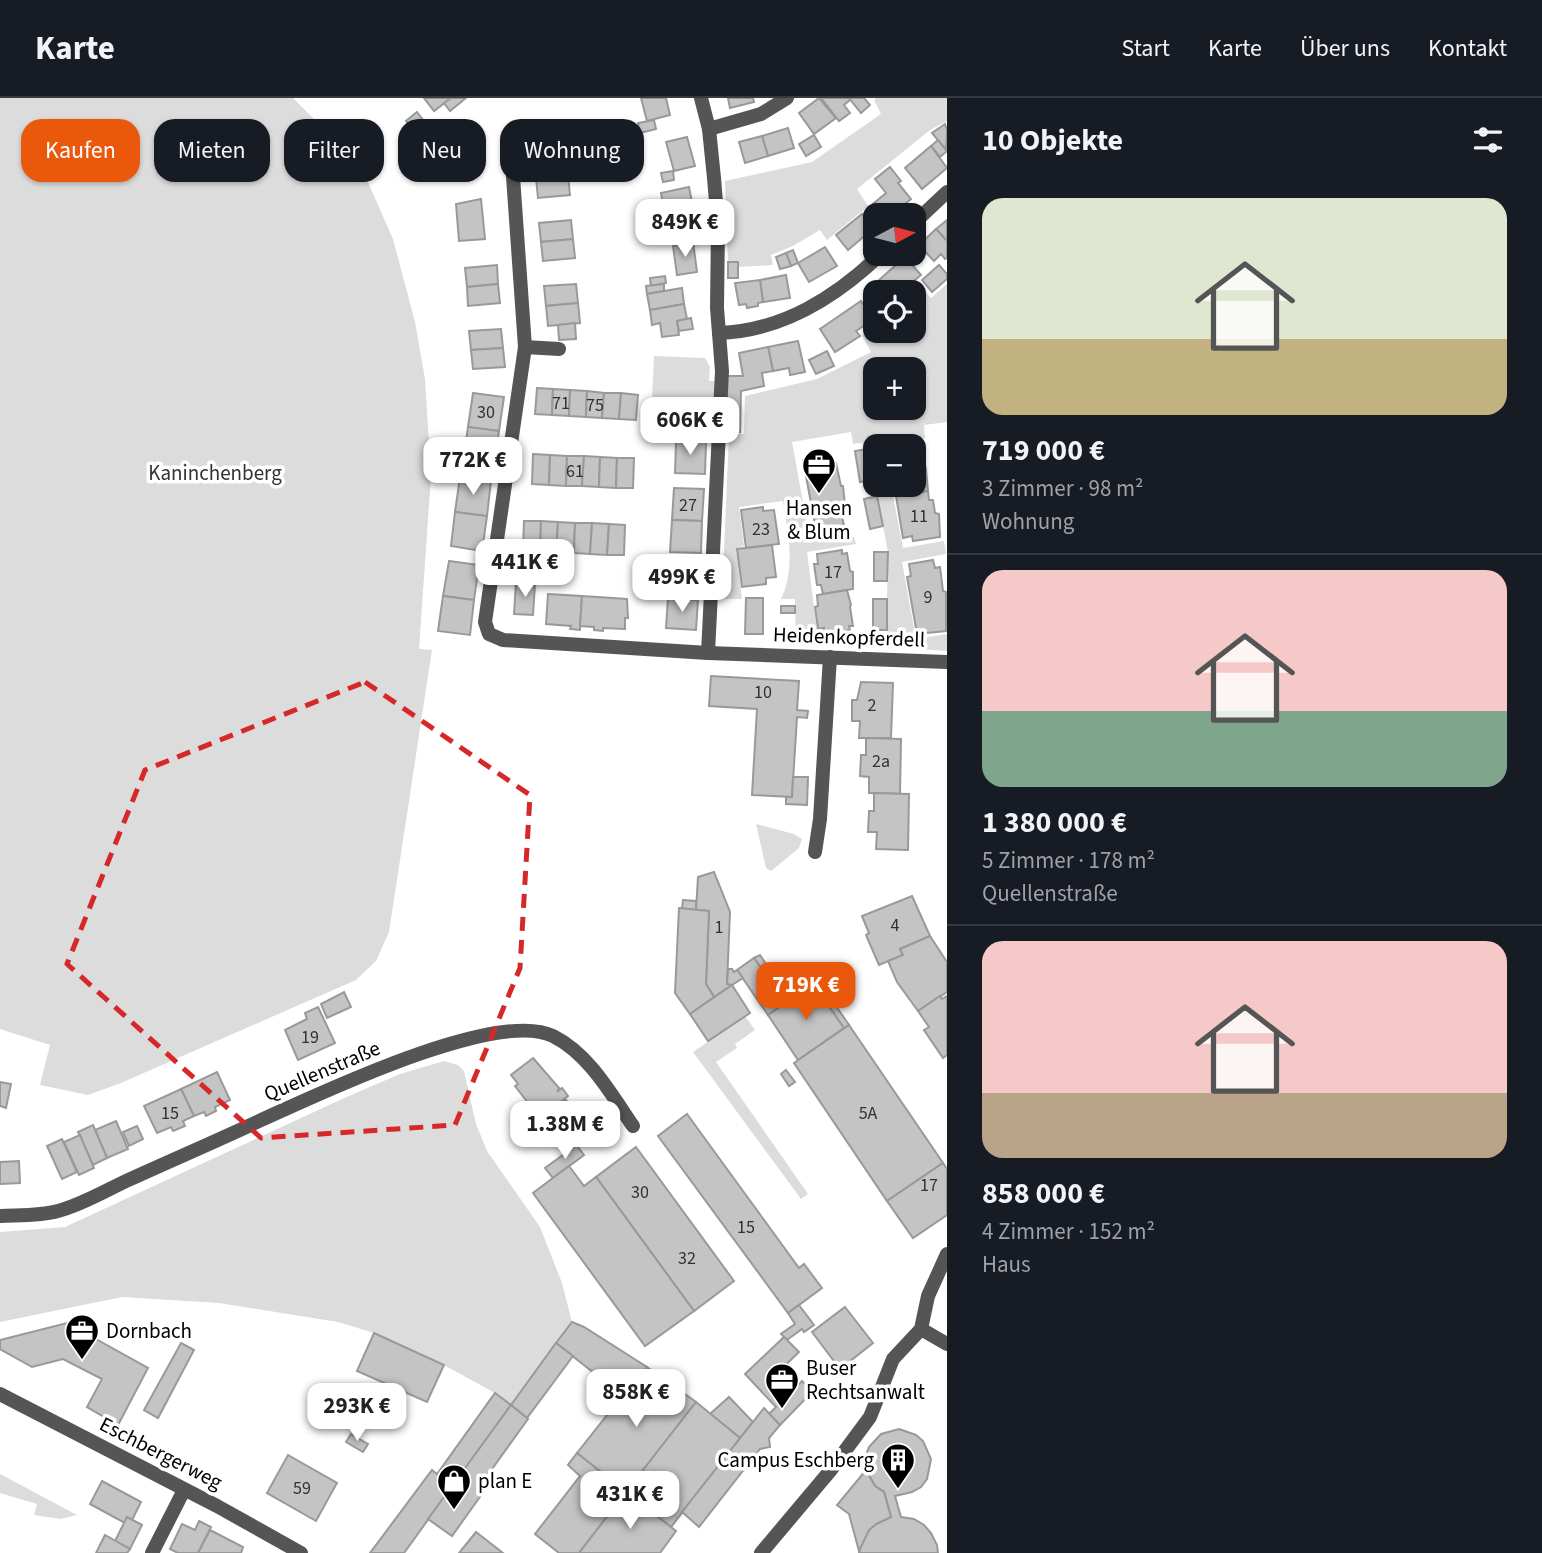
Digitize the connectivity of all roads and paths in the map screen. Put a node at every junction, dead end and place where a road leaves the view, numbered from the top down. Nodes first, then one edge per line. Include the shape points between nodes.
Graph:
1 (701, 98) edge
2 (787, 98) edge
3 (709, 129) junction
4 (513, 182) edge
5 (947, 192) edge
6 (926, 212) edge
7 (867, 266) edge
8 (719, 333) junction
9 (525, 347) junction
10 (559, 349) dead end
11 (708, 653) junction
12 (830, 657) junction
13 (947, 662) edge
14 (816, 852) dead end
15 (634, 1126) dead end
16 (0, 1216) edge
17 (947, 1254) edge
18 (921, 1329) junction
19 (947, 1344) edge
20 (0, 1394) edge
21 (184, 1490) junction
22 (152, 1553) edge
23 (301, 1553) edge
24 (761, 1553) edge

1 - 3 street
2 - 3 street via 761,114
3 - 8 street via 718,226
4 - 9 street, Heidenkopferdell
5 - 6 street
7 - 8 street via 815,305 764,327
8 - 11 street via 722,371
9 - 10 street
9 - 11 street, Heidenkopferdell via 486,610 489,634 503,640
11 - 12 street, Heidenkopferdell
12 - 13 street, Heidenkopferdell
12 - 14 street
15 - 16 street, Quellenstraße via 582,1057 552,1035 513,1031 439,1046 395,1062 59,1211
17 - 18 street via 928,1296
18 - 19 street
18 - 24 street via 893,1359 870,1417 855,1440
20 - 21 street, Eschbergerweg
21 - 22 street
21 - 23 street, Eschbergerweg

